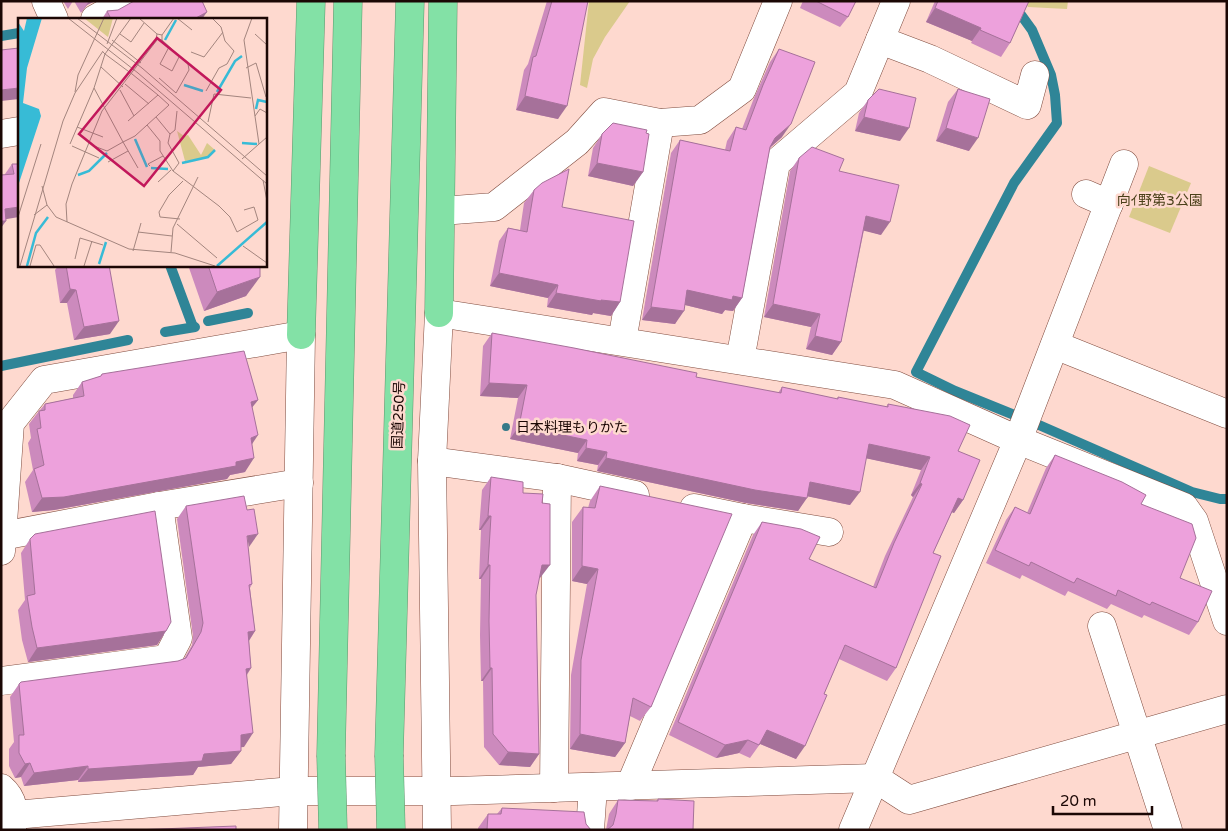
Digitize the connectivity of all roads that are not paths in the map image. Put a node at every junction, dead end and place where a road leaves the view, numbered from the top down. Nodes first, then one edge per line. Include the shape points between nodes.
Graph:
1 (46, 1) edge
2 (127, 1) edge
3 (311, 1) edge
4 (348, 1) edge
5 (410, 1) edge
6 (443, 1) edge
7 (778, 1) edge
8 (896, 1) edge
9 (54, 18) edge
10 (97, 18) edge
11 (880, 40) junction
12 (1035, 75) dead end
13 (660, 123) junction
14 (18, 131) edge
15 (1, 134) edge
16 (1124, 164) dead end
17 (441, 211) junction
18 (439, 313) junction
19 (301, 335) junction
20 (622, 341) junction
21 (1055, 345) junction
22 (740, 360) junction
23 (1227, 414) edge
24 (1018, 439) junction
25 (5, 440) edge
26 (432, 461) junction
27 (557, 478) junction
28 (299, 483) junction
29 (159, 506) junction
30 (743, 518) junction
31 (829, 532) dead end
32 (2, 544) edge
33 (1227, 621) edge
34 (1102, 626) dead end
35 (1, 682) edge
36 (1227, 709) edge
37 (1136, 736) junction
38 (876, 778) junction
39 (630, 786) junction
40 (593, 787) junction
41 (1, 788) edge
42 (554, 788) junction
43 (436, 790) junction
44 (293, 791) junction
45 (13, 822) edge
46 (293, 830) edge
47 (332, 830) edge
48 (391, 830) edge
49 (437, 830) edge
50 (590, 830) edge
51 (853, 830) edge
52 (1168, 830) edge

1 - 9 street
2 - 10 street
3 - 19 highway
4 - 47 highway, bridge
5 - 48 highway, 国道250号, bridge via 389,755
6 - 17 highway
7 - 13 street via 742,89 700,120
8 - 11 street
11 - 12 street via 930,59 1027,106
11 - 22 street via 858,93 776,163
13 - 17 street via 604,112 577,142 494,207
13 - 20 street
14 - 15 street
16 - 21 street via 1098,199
17 - 18 highway
18 - 20 street
18 - 26 street
19 - 25 street via 44,380 10,423
19 - 28 street
20 - 22 street
21 - 23 street
21 - 24 street
22 - 24 street via 894,385
24 - 33 street via 1184,507 1194,521
24 - 38 street
25 - 32 street
26 - 27 street
26 - 43 street
27 - 30 street
27 - 42 street
28 - 29 street
28 - 44 street
29 - 32 street
29 - 35 street via 178,638 167,659
30 - 31 street
30 - 39 street
34 - 37 street
36 - 37 street
37 - 38 street via 909,800
37 - 52 street
38 - 39 street
38 - 51 street
39 - 40 street
40 - 42 street
40 - 50 street
41 - 45 street via 12,802
42 - 43 street
43 - 44 street
43 - 49 street
44 - 45 street
44 - 46 street

